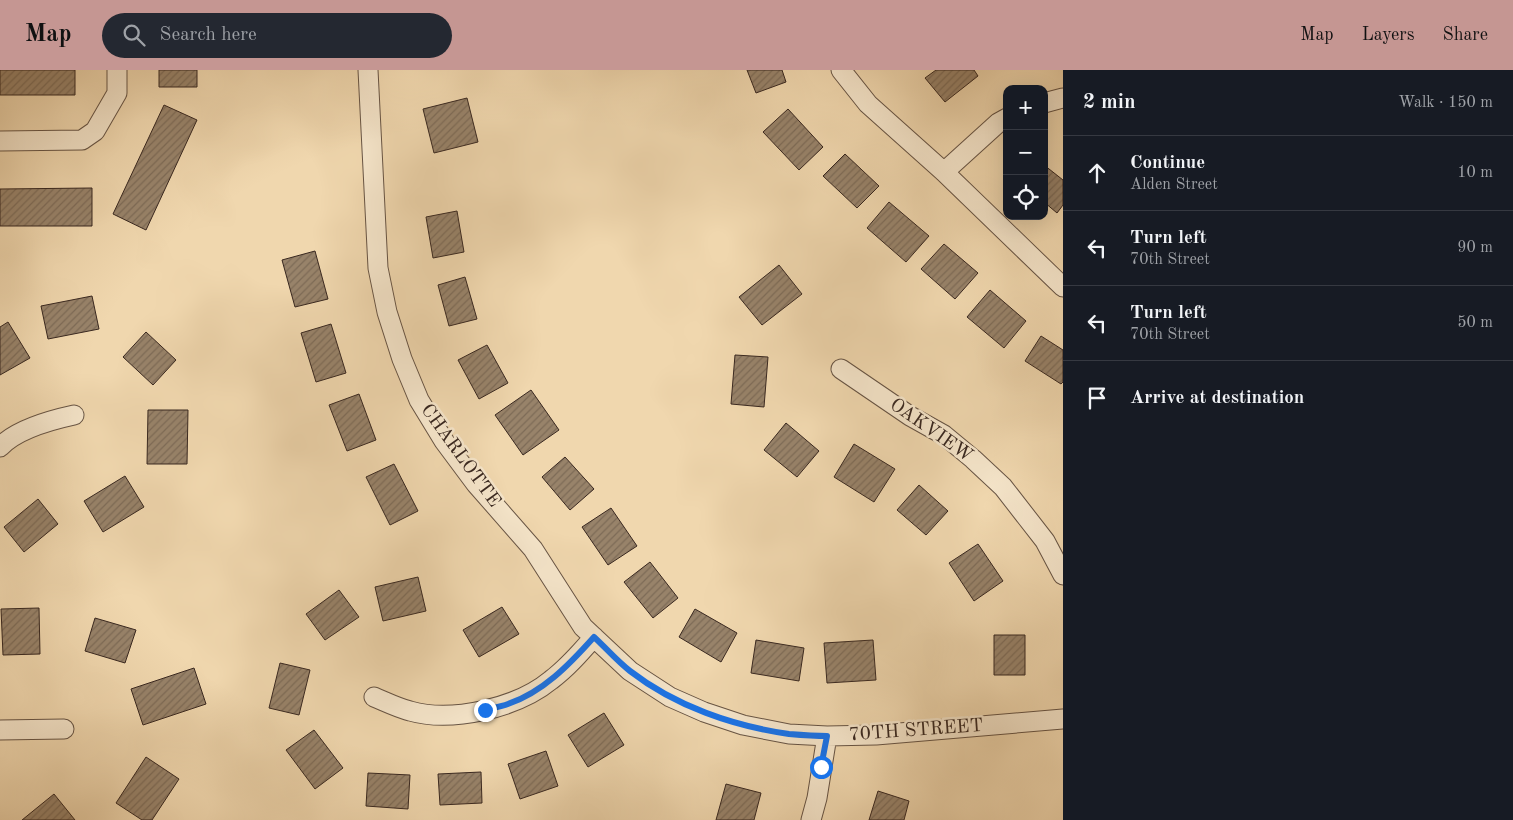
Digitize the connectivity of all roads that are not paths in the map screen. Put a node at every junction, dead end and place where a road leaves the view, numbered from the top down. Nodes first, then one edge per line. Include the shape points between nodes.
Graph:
1 (118, 70) edge
2 (368, 70) edge
3 (841, 70) edge
4 (1063, 98) edge
5 (1048, 103) edge
6 (1003, 120) edge
7 (0, 141) edge
8 (944, 172) junction
9 (1063, 287) edge
10 (841, 369) dead end
11 (74, 415) dead end
12 (0, 447) edge
13 (1063, 576) edge
14 (594, 637) junction
15 (374, 697) dead end
16 (1063, 719) edge
17 (64, 729) dead end
18 (0, 730) edge
19 (827, 736) junction
20 (811, 820) edge

1 - 7 street via 117,93 96,131 82,140
2 - 14 street, CHARLOTTE via 378,268 387,312 402,359 419,400 444,441 533,550 583,628
3 - 8 street via 868,104
4 - 5 street
6 - 8 street
8 - 9 street
10 - 13 street, OAKVIEW via 944,435 973,459 1002,487 1045,541
11 - 12 street via 25,431
14 - 15 street via 550,682 508,704 460,714 435,715 411,711
14 - 19 street, 70TH STREET via 630,671 670,697 704,712 743,725 789,734
16 - 19 street, 70TH STREET via 876,735
17 - 18 street
19 - 20 street

